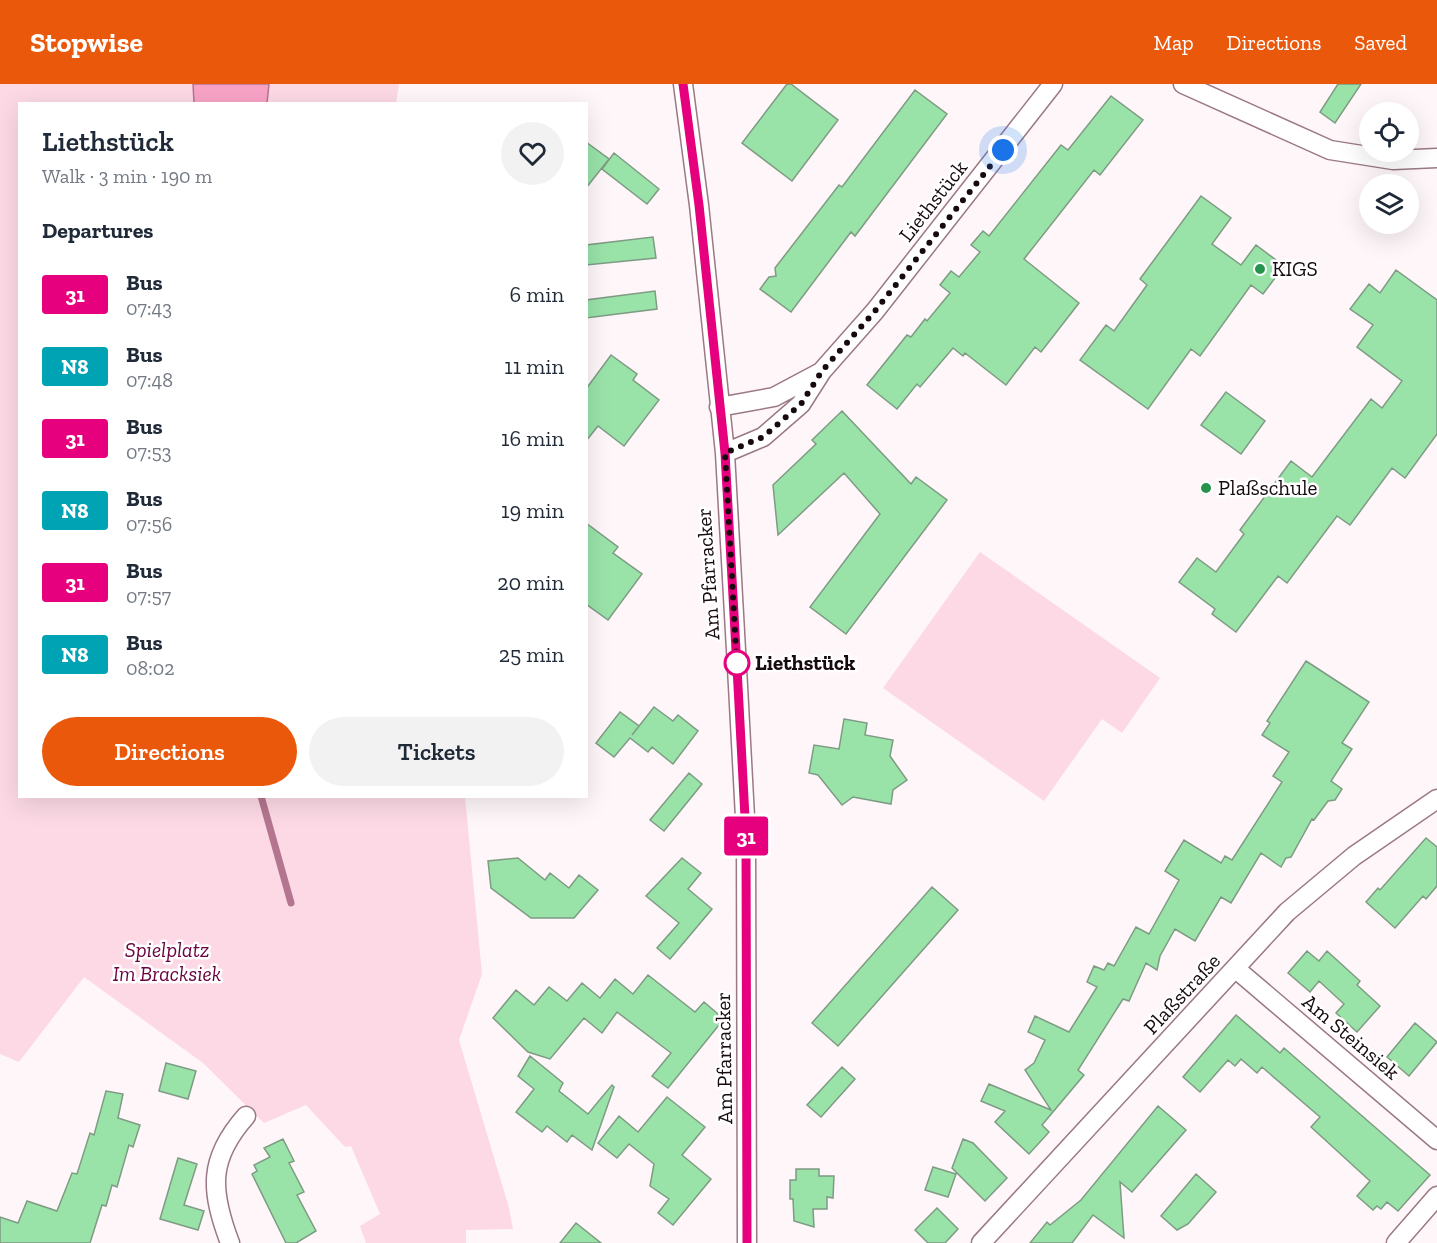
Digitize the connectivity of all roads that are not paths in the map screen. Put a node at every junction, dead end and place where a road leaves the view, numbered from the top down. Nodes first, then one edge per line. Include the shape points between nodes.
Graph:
1 (683, 84) edge
2 (1053, 84) edge
3 (1183, 84) edge
4 (1437, 158) edge
5 (822, 371) junction
6 (719, 407) junction
7 (725, 453) junction
8 (1437, 799) edge
9 (1236, 969) junction
10 (246, 1116) dead end
11 (1437, 1140) edge
12 (1437, 1196) edge
13 (230, 1243) edge
14 (747, 1243) edge
15 (981, 1243) edge
16 (1396, 1243) edge

1 - 6 street, Am Pfarracker via 701,217
2 - 5 street, Liethstück via 875,311
3 - 4 street via 1330,150 1393,160
5 - 6 street, Liethstück via 774,397
5 - 7 street, Liethstück via 801,404 763,437
6 - 7 street, Am Pfarracker
7 - 14 street, Am Pfarracker via 746,836
8 - 9 street, Plaßstraße via 1354,856 1287,912
9 - 11 street, Am Steinsiek
9 - 15 street, Plaßstraße
10 - 13 street via 229,1135 218,1158 215,1180
12 - 16 street

